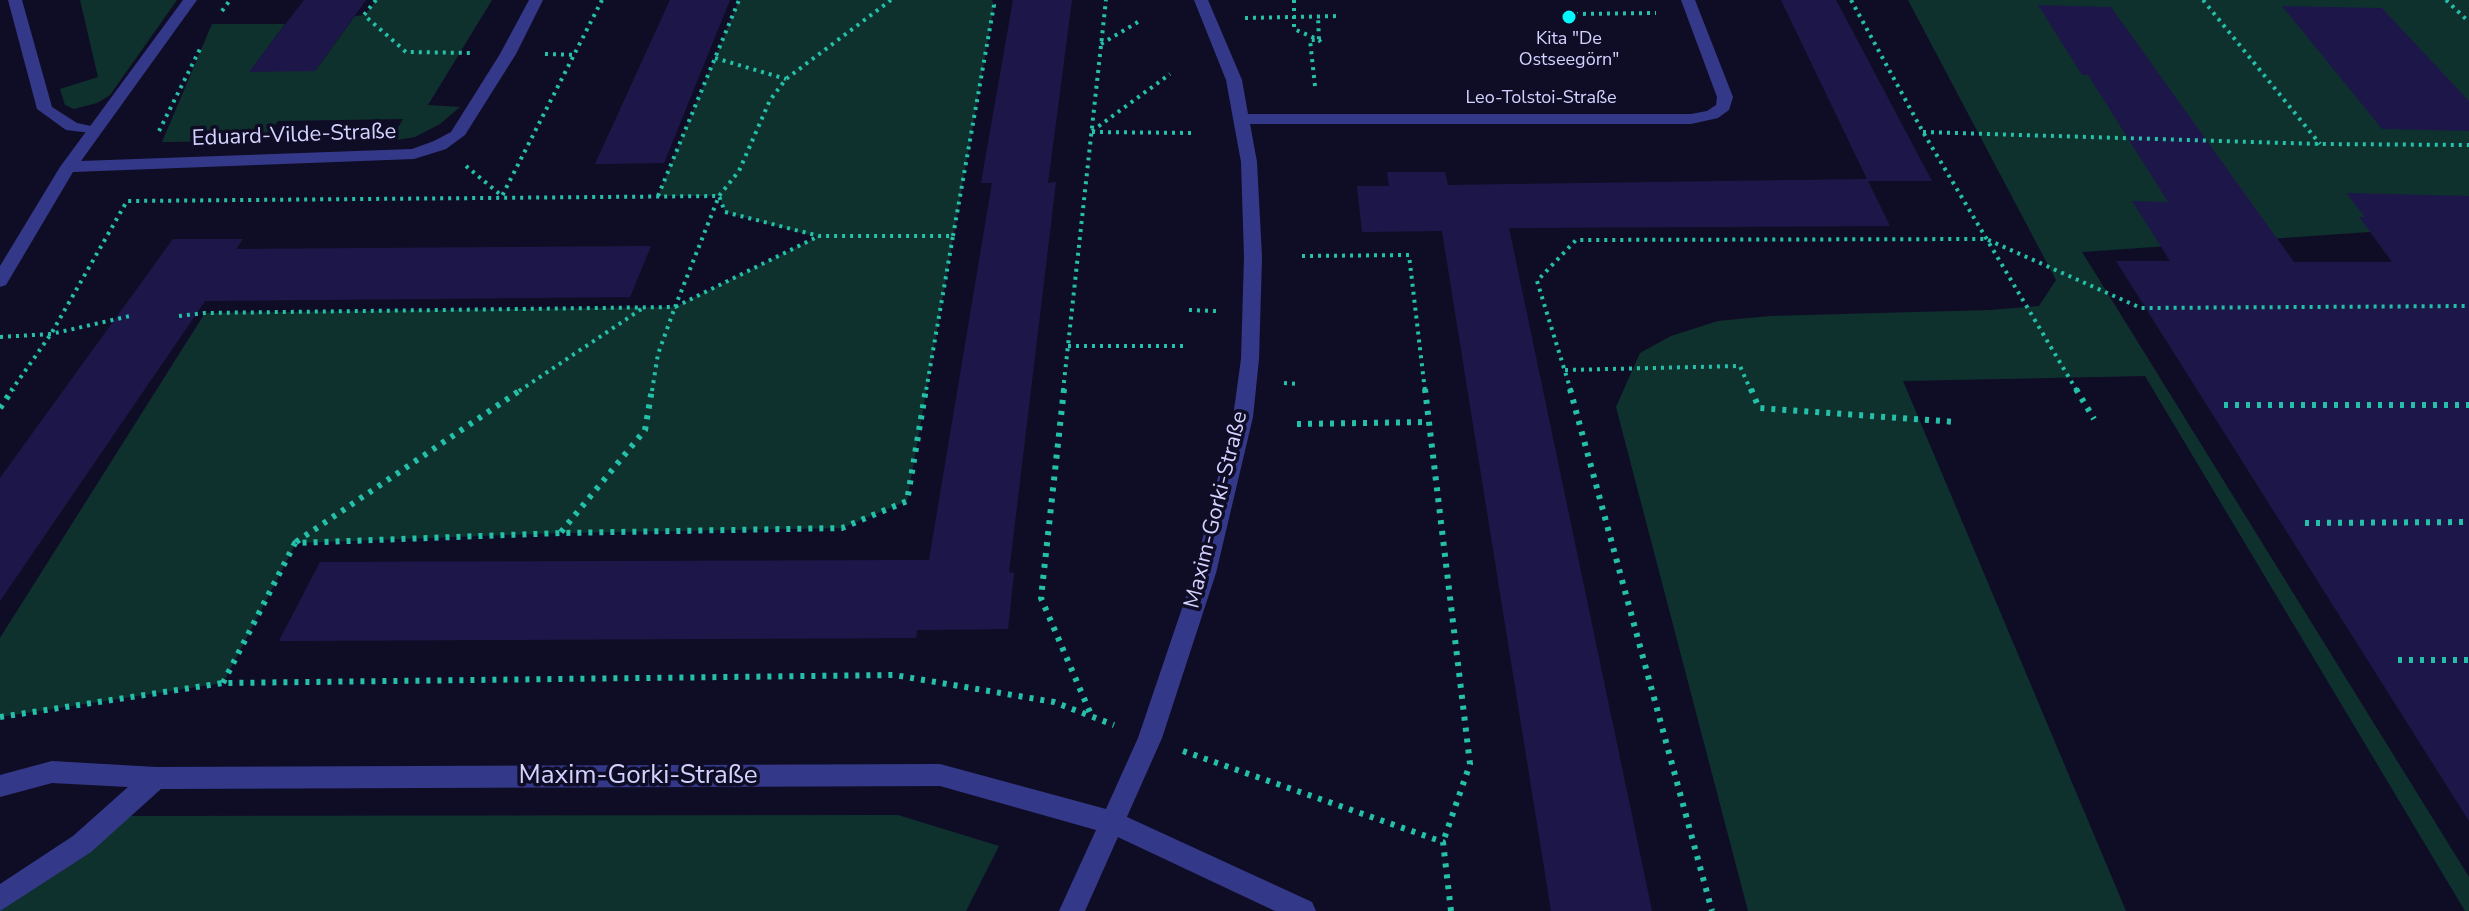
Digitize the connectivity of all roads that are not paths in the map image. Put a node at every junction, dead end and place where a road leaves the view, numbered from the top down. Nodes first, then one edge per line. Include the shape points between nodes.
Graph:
1 (15, 0) edge
2 (190, 0) edge
3 (536, 0) edge
4 (1201, 0) edge
5 (1691, 6) edge
6 (1242, 119) junction
7 (94, 131) junction
8 (68, 167) junction
9 (0, 281) edge
10 (156, 778) junction
11 (0, 786) edge
12 (1114, 823) junction
13 (0, 899) edge
14 (1072, 911) edge
15 (1303, 911) edge

1 - 7 street via 45,109 72,127
2 - 7 street
3 - 8 street, Eduard-Vilde-Straße via 457,135 440,145 414,154
4 - 6 street, Maxim-Gorki-Straße via 1234,80
5 - 6 street, Leo-Tolstoi-Straße via 1725,97 1723,107 1712,115
6 - 12 street, Maxim-Gorki-Straße via 1253,257 1243,417 1205,573 1150,738
7 - 8 street
8 - 9 street
10 - 11 street, Maxim-Gorki-Straße via 52,772
10 - 12 street, Maxim-Gorki-Straße via 940,775
10 - 13 street via 82,844
12 - 14 street, Maxim-Gorki-Straße
12 - 15 street

